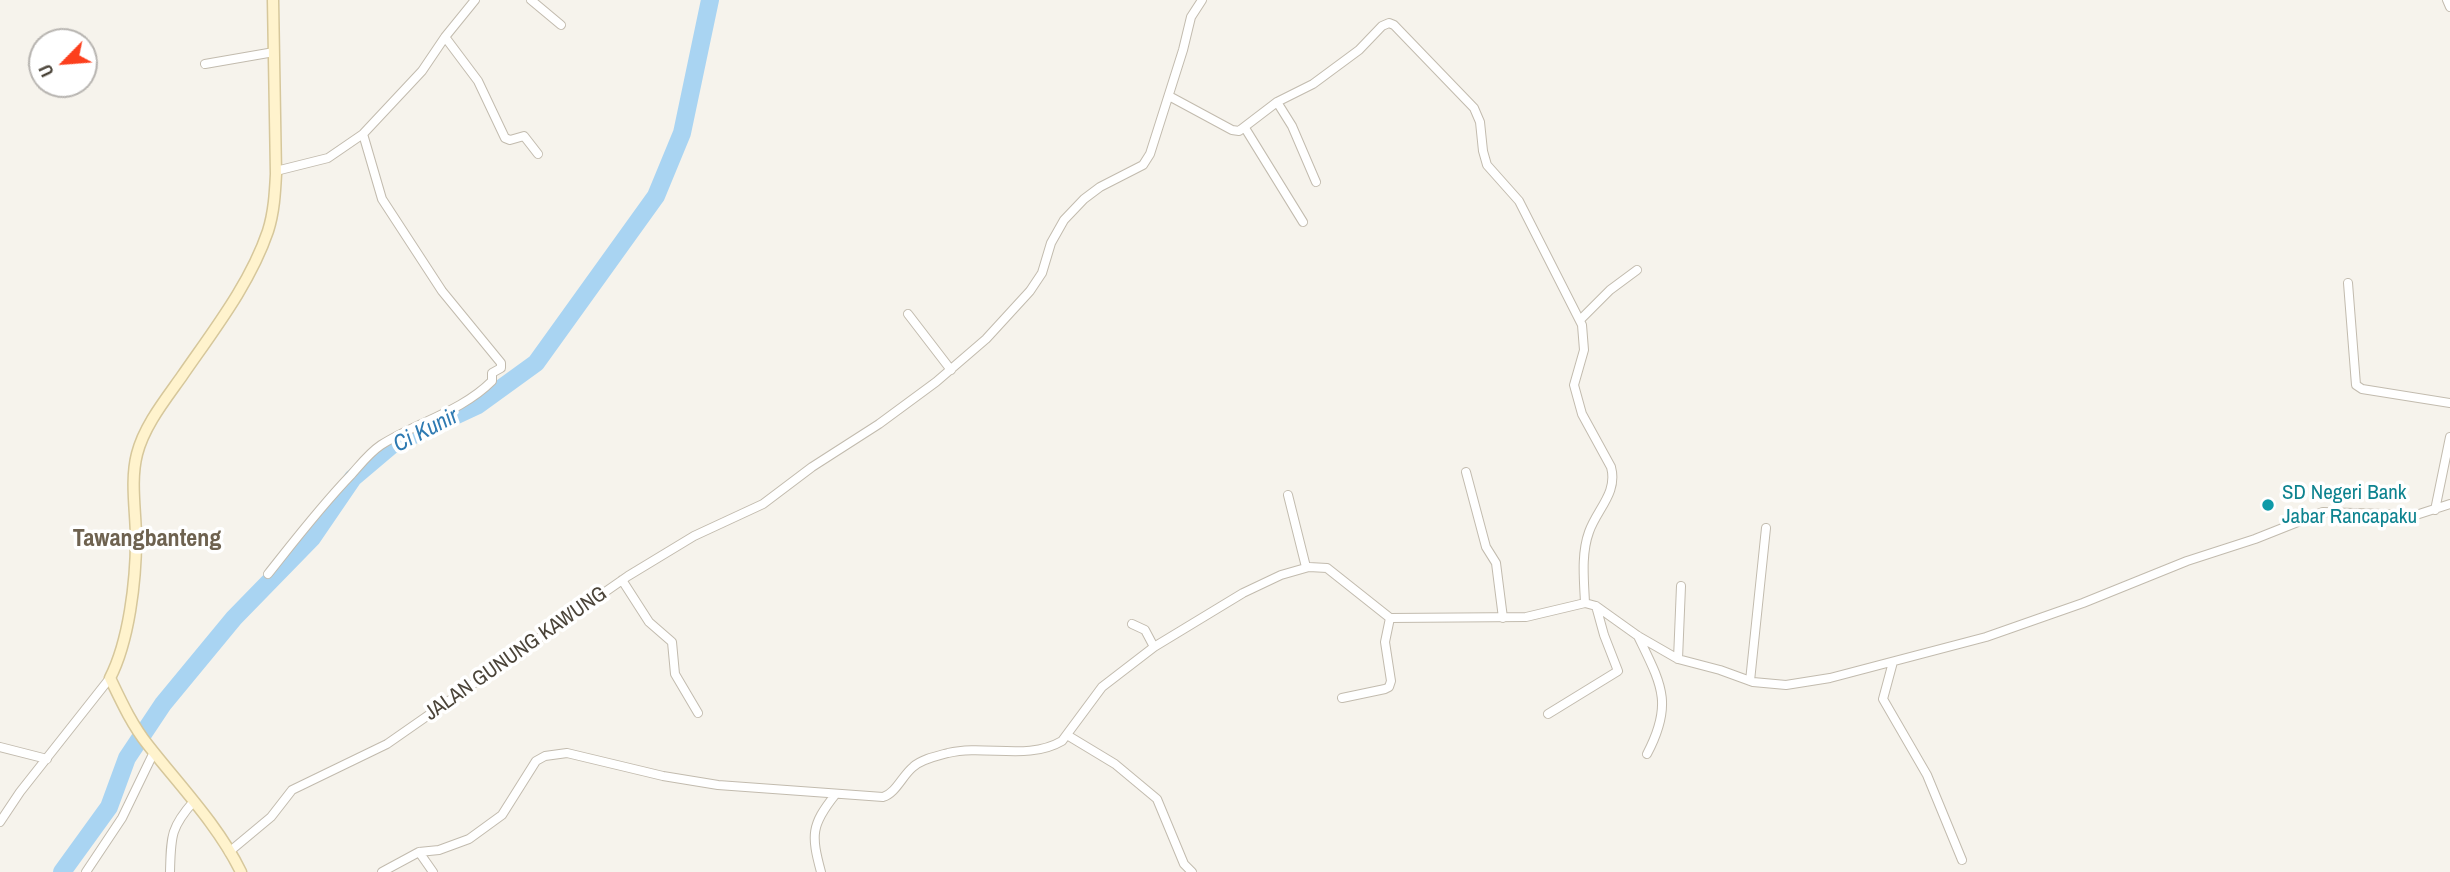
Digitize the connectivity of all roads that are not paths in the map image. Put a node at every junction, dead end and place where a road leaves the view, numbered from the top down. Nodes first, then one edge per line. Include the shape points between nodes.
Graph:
1 (273, 0) edge
2 (475, 0) edge
3 (531, 0) edge
4 (1202, 0) edge
5 (2447, 0) edge
6 (2450, 7) edge
7 (561, 25) dead end
8 (445, 37) junction
9 (274, 52) junction
10 (205, 64) dead end
11 (1169, 96) junction
12 (1276, 102) junction
13 (1245, 128) junction
14 (363, 134) junction
15 (538, 153) dead end
16 (276, 171) junction
17 (1316, 182) dead end
18 (1303, 222) dead end
19 (1637, 270) dead end
20 (2348, 283) dead end
21 (908, 314) dead end
22 (1580, 320) junction
23 (951, 370) junction
24 (2450, 403) edge
25 (2450, 437) edge
26 (1466, 472) dead end
27 (1288, 495) dead end
28 (2450, 503) edge
29 (2435, 510) junction
30 (1766, 528) dead end
31 (1306, 567) junction
32 (268, 574) dead end
33 (622, 580) junction
34 (1681, 586) dead end
35 (1585, 603) junction
36 (1596, 606) junction
37 (1390, 618) junction
38 (1503, 618) junction
39 (1132, 624) dead end
40 (1638, 636) junction
41 (1154, 647) junction
42 (1678, 659) junction
43 (1893, 662) junction
44 (110, 678) junction
45 (1750, 681) junction
46 (1342, 698) dead end
47 (698, 713) dead end
48 (1548, 714) dead end
49 (1067, 734) junction
50 (0, 747) edge
51 (151, 748) junction
52 (1647, 754) dead end
53 (47, 759) junction
54 (835, 795) junction
55 (194, 801) junction
56 (0, 822) edge
57 (229, 852) junction
58 (419, 852) junction
59 (1962, 860) dead end
60 (86, 872) edge
61 (170, 872) edge
62 (241, 872) edge
63 (382, 872) edge
64 (433, 872) edge
65 (821, 872) edge
66 (1192, 872) edge

1 - 9 street
2 - 8 street
3 - 7 street
4 - 11 street, JALAN GUNUNG KAWUNG via 1191,17
5 - 6 street
8 - 14 street via 422,71
8 - 15 street via 478,81 505,138 524,136
9 - 10 street
9 - 16 street
11 - 13 street via 1231,130
11 - 23 street, JALAN GUNUNG KAWUNG via 1143,165 1100,187 1064,220 1030,290
12 - 13 street
12 - 17 street via 1292,126
12 - 22 street via 1313,84 1359,50 1382,26 1393,24 1474,108 1487,165 1519,201
13 - 18 street
14 - 16 street via 328,158
14 - 32 street via 382,199 431,277 501,368 492,373 489,385 474,395 379,446 335,491
16 - 44 street via 275,202 256,262 162,405 137,454 131,595 120,658
19 - 22 street
20 - 24 street via 2356,385
21 - 23 street
22 - 35 street via 1584,350 1574,385 1582,414 1613,476 1589,533 1584,559
23 - 33 street, JALAN GUNUNG KAWUNG via 763,504 694,536
25 - 29 street
26 - 38 street via 1486,547 1496,563
27 - 31 street
28 - 29 street
29 - 43 street via 2398,516 2323,512 2007,630
30 - 45 street
31 - 37 street via 1327,568
31 - 41 street via 1243,593
33 - 47 street via 649,621 672,642 675,674
33 - 57 street, JALAN GUNUNG KAWUNG via 387,744 292,790 271,817
34 - 42 street
35 - 36 street
35 - 38 street via 1540,615
36 - 40 street
36 - 48 street via 1618,671
37 - 38 street
37 - 46 street via 1385,642 1390,685
39 - 41 street via 1145,630
40 - 42 street
40 - 52 street via 1663,700 1657,735
41 - 49 street via 1102,687
42 - 45 street
43 - 45 street via 1786,685
43 - 59 street via 1884,699 1927,775
44 - 51 street
44 - 53 street
49 - 54 street via 1056,745 966,750 927,759 883,797
49 - 66 street via 1115,764 1157,799 1184,864
50 - 53 street
51 - 55 street
51 - 60 street via 122,818
53 - 56 street
54 - 58 street via 718,785 567,753 545,756 536,761 496,821 458,844
54 - 65 street via 814,830
55 - 57 street
55 - 61 street via 173,830
57 - 62 street
58 - 63 street
58 - 64 street

